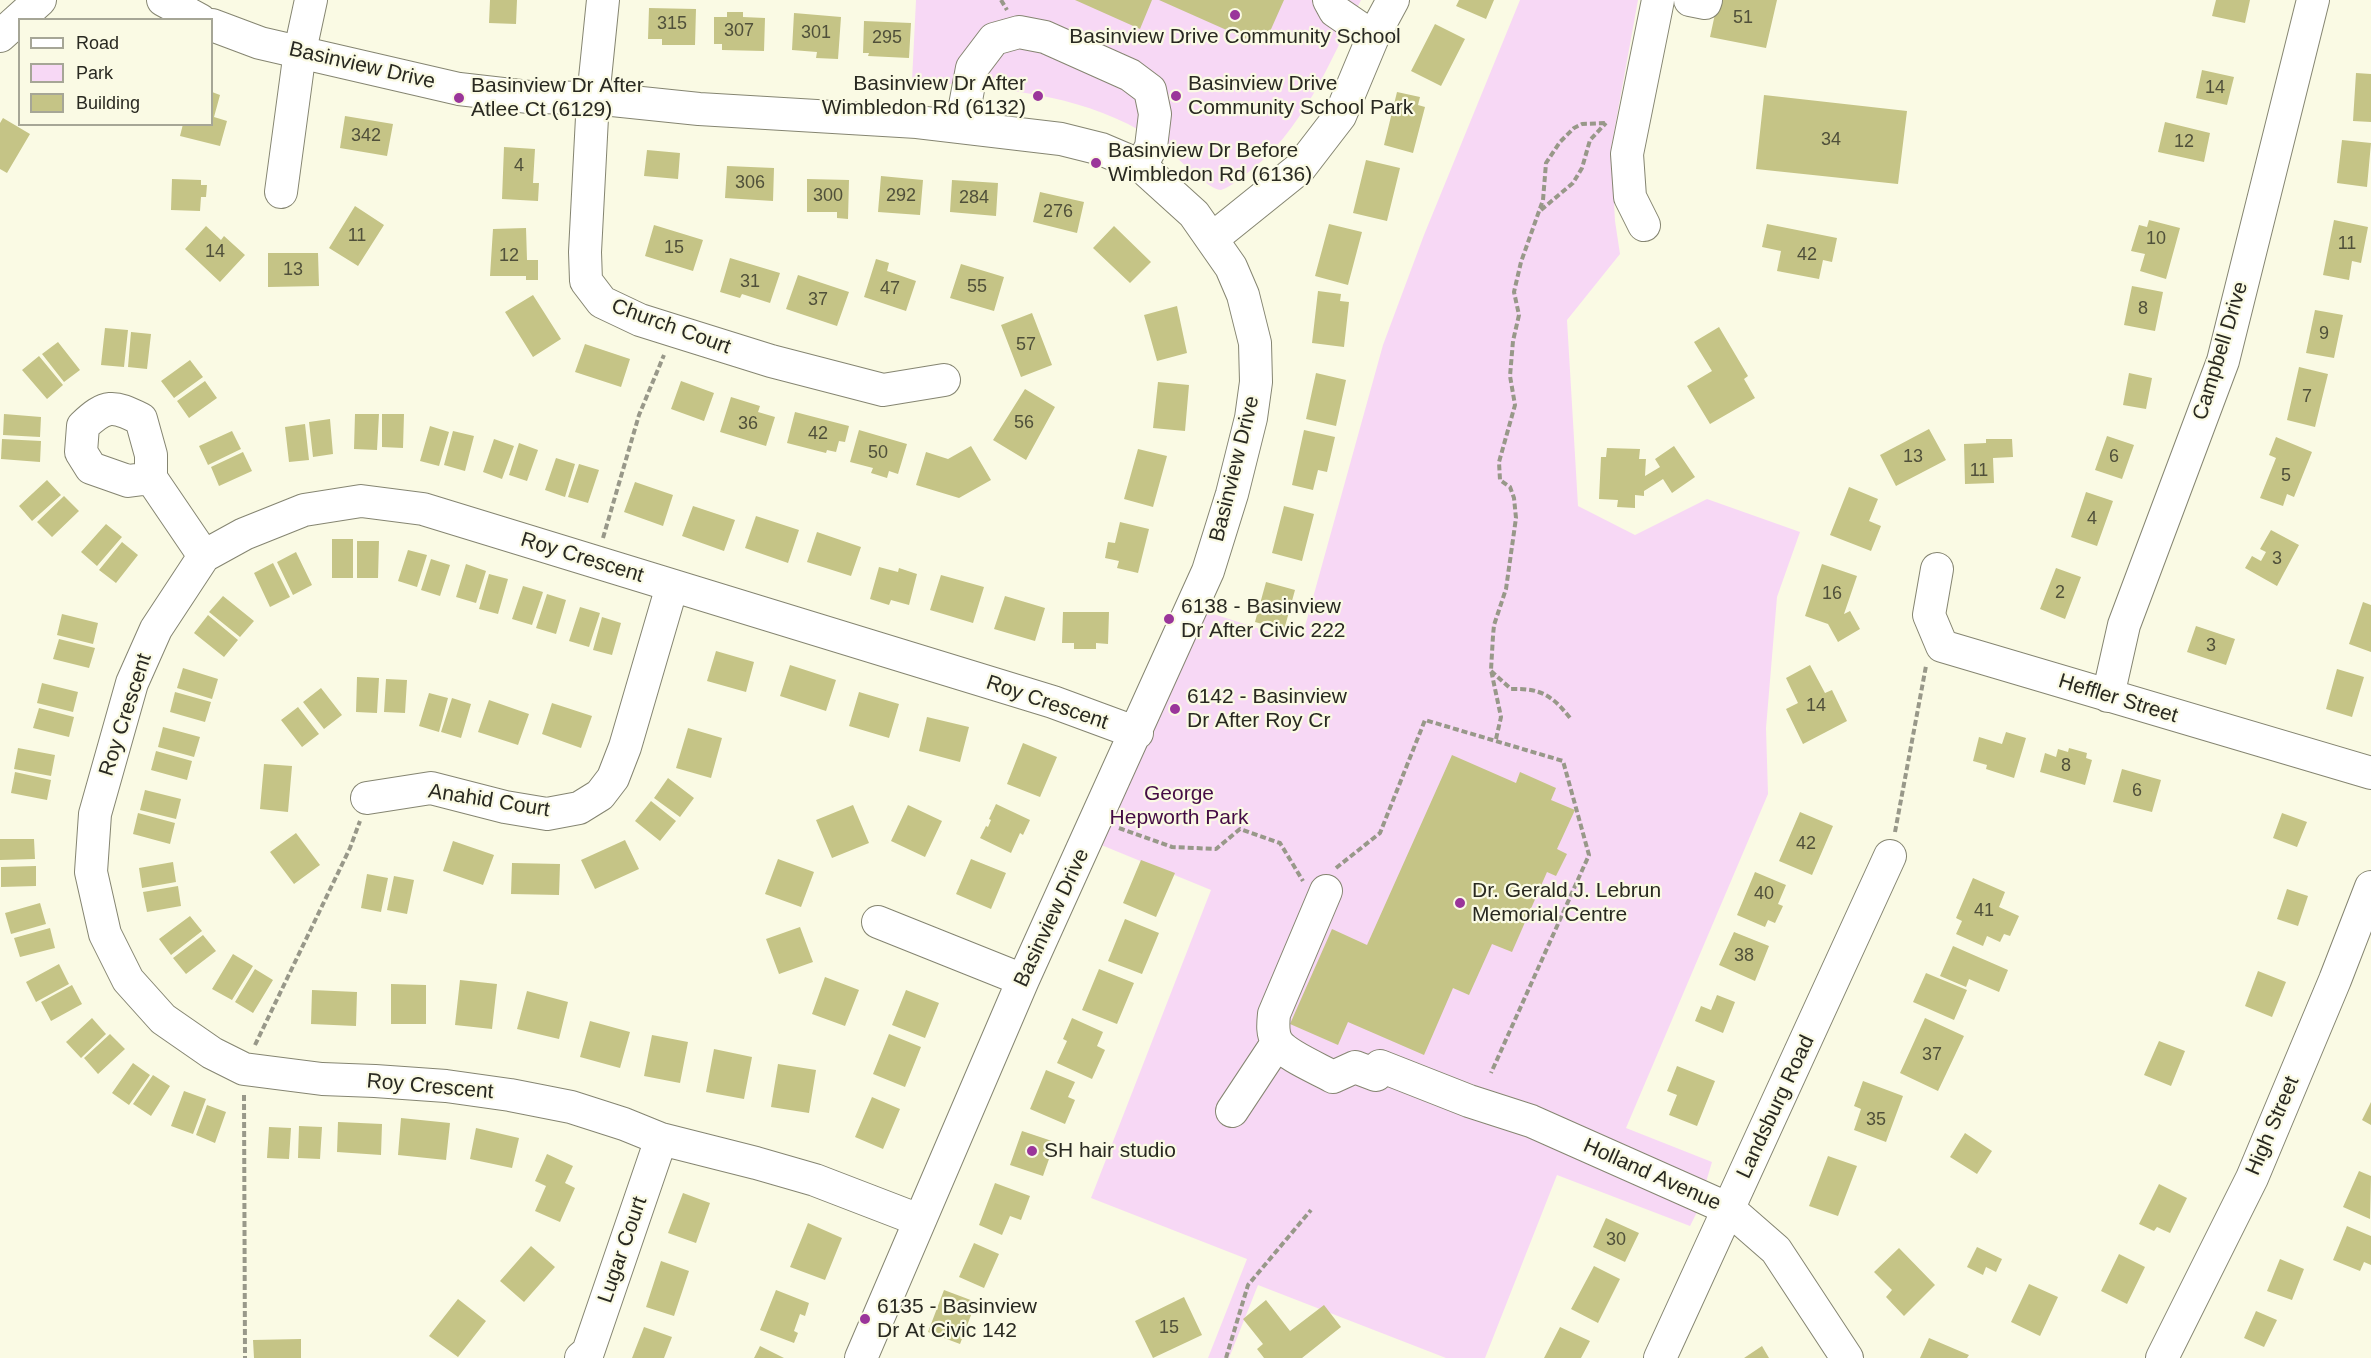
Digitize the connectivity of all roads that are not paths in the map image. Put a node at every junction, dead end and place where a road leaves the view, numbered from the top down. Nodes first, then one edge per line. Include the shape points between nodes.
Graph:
1 (40, 0) edge
2 (164, 0) edge
3 (310, 0) edge
4 (603, 0) edge
5 (1329, 0) edge
6 (1393, 0) edge
7 (1658, 0) edge
8 (1690, 0) edge
9 (1706, 0) edge
10 (2313, 0) edge
11 (20, 18) edge
12 (196, 18) edge
13 (18, 20) edge
14 (213, 25) edge
15 (0, 36) edge
16 (1373, 37) junction
17 (300, 51) junction
18 (593, 98) junction
19 (960, 127) junction
20 (1141, 166) junction
21 (281, 192) dead end
22 (1644, 225) dead end
23 (1213, 238) junction
24 (944, 380) dead end
25 (151, 478) dead end
26 (204, 556) junction
27 (1937, 569) dead end
28 (672, 586) junction
29 (2108, 696) junction
30 (1137, 734) junction
31 (2371, 773) edge
32 (367, 798) road end
33 (1890, 856) road end
34 (2371, 887) edge
35 (1327, 889) road end
36 (878, 922) dead end
37 (1023, 980) junction
38 (1277, 1043) junction
39 (1232, 1111) dead end
40 (661, 1139) junction
41 (1729, 1209) junction
42 (919, 1220) junction
43 (581, 1358) edge
44 (861, 1358) edge
45 (1660, 1358) edge
46 (1847, 1358) edge
47 (2162, 1358) edge

1 - 11 street
2 - 12 street
3 - 17 street
4 - 18 street, Church Court
5 - 16 street via 1335,10
6 - 16 street
7 - 22 street via 1627,154 1630,197
8 - 9 street
10 - 29 street, Campbell Drive via 2223,361 2124,626
13 - 15 street
14 - 17 street, Basinview Drive via 260,43
16 - 23 street via 1340,116 1300,168
17 - 18 street, Basinview Drive via 459,89 529,97
17 - 21 street
18 - 19 street, Basinview Drive
18 - 24 street, Church Court via 586,281 602,302 675,331 883,390
19 - 20 street, Basinview Drive via 1060,139 1101,149
19 - 20 street via 972,68 994,39 1019,32 1045,37 1131,75 1150,90 1155,114 1151,147
20 - 23 street, Basinview Drive via 1194,214
23 - 30 street, Basinview Drive via 1243,295 1255,343 1256,382 1251,418 1209,571
25 - 26 street
26 - 28 street, Roy Crescent via 244,534 304,510 361,501 423,509
26 - 40 street, Roy Crescent via 156,629 132,682 95,814 91,872 105,934 129,980 163,1019 212,1053 244,1068 322,1079 446,1086 510,1095 571,1107
27 - 29 street, Heffler Street via 1929,615 1942,646
28 - 30 street, Roy Crescent via 1053,702
28 - 32 street, Anahid Court via 625,747 613,778 600,795 579,808 547,814 431,788
29 - 31 street, Heffler Street
30 - 37 street, Basinview Drive
33 - 41 street, Landsburg Road
34 - 47 street, High Street via 2252,1178
35 - 38 street via 1274,1014 1272,1031
36 - 37 street
37 - 42 street, Basinview Drive
38 - 39 street
38 - 41 street, Holland Avenue via 1333,1077 1355,1067 1378,1070 1531,1121
40 - 42 street, Roy Crescent via 815,1180
40 - 43 street, Lugar Court via 588,1352
41 - 45 street, Landsburg Road
41 - 46 street, Holland Avenue via 1776,1250
42 - 44 street, Basinview Drive

